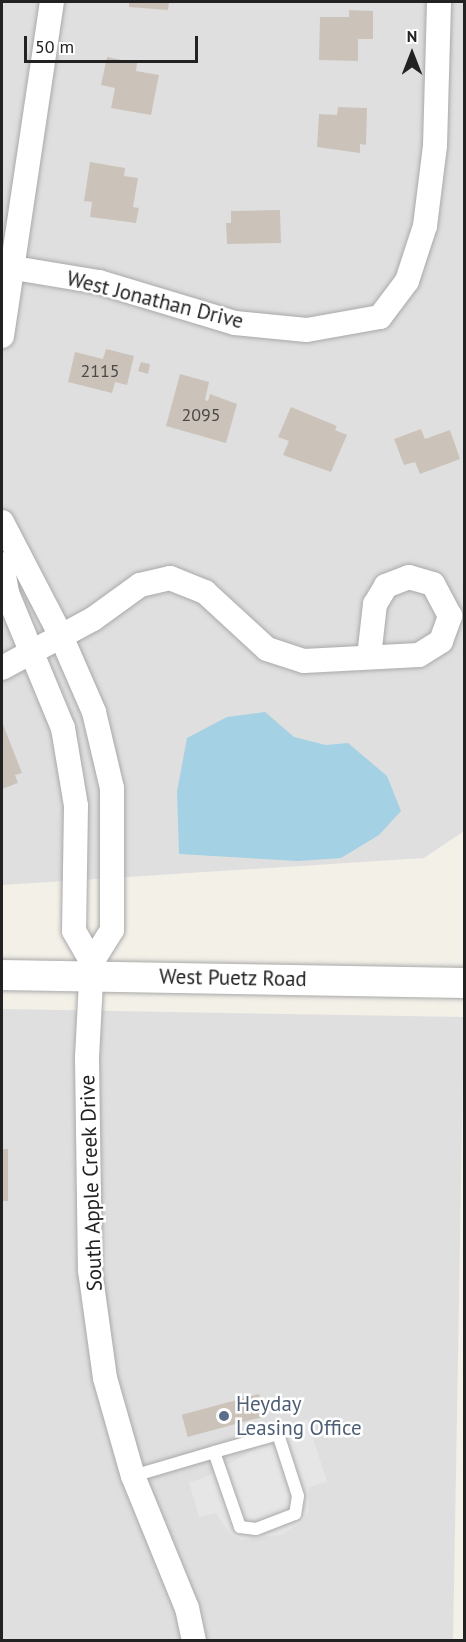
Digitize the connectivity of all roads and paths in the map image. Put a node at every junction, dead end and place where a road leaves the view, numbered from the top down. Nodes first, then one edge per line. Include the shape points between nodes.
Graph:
1 (52, 2) edge
2 (439, 2) edge
3 (7, 267) edge
4 (2, 336) edge
5 (2, 522) edge
6 (2, 564) edge
7 (61, 636) junction
8 (34, 650) junction
9 (369, 657) dead end
10 (2, 668) edge
11 (76, 806) junction
12 (112, 806) junction
13 (92, 968) junction
14 (2, 975) edge
15 (465, 983) edge
16 (214, 1452) junction
17 (133, 1476) junction
18 (194, 1641) edge

1 - 3 street
2 - 3 street, West Jonathan Drive via 435,146 425,226 407,280 380,317 307,330 235,323 99,282
3 - 4 street
5 - 7 street, South Apple Creek Drive
6 - 8 street via 7,593
7 - 8 street
7 - 9 street via 93,619 140,585 170,579 205,592 267,648 304,661
7 - 12 street, South Apple Creek Drive via 94,712 112,788
8 - 10 street
8 - 11 street via 63,728
11 - 12 street
11 - 13 street via 74,931
12 - 13 street, South Apple Creek Drive via 112,930
13 - 14 street, West Puetz Road
13 - 15 street, West Puetz Road
13 - 17 street, South Apple Creek Drive via 87,1058 90,1270 105,1378
16 - 16 lane via 240,1527 256,1529 295,1514 298,1496 278,1434
16 - 17 lane
17 - 18 street, South Apple Creek Drive via 187,1608

